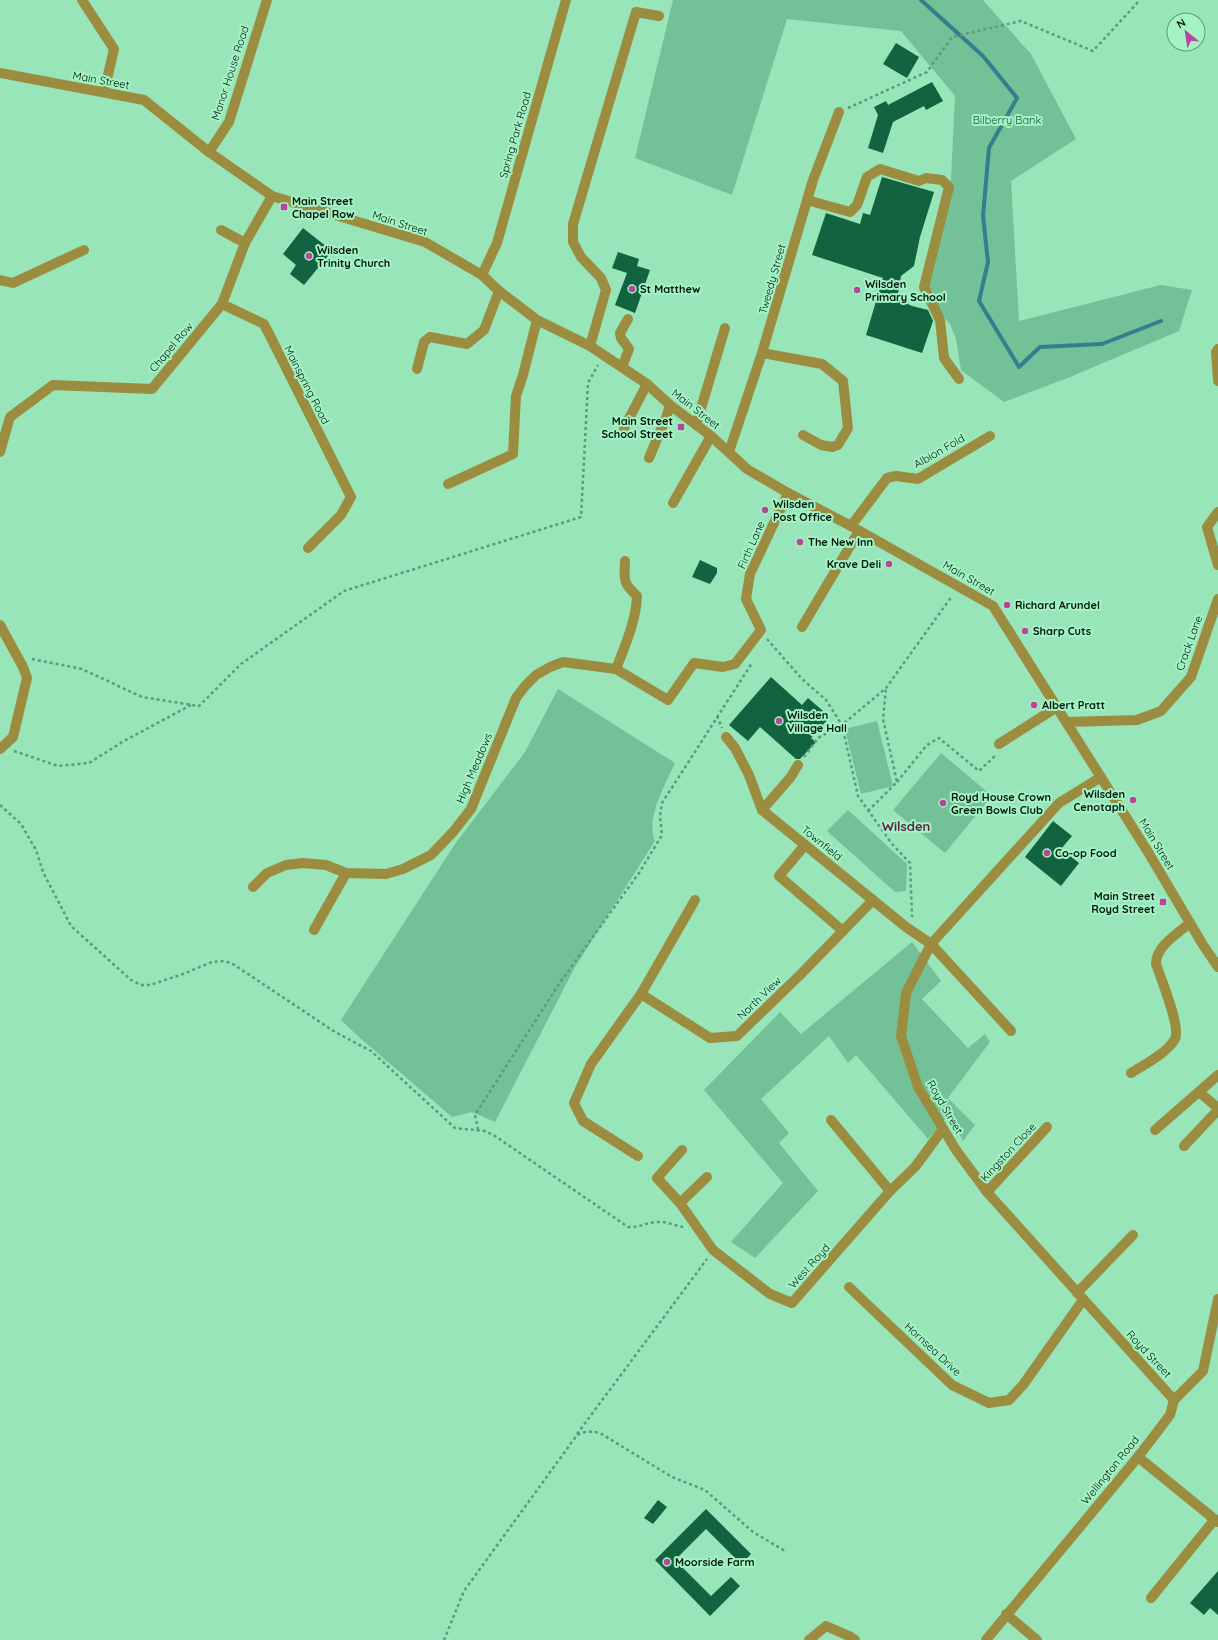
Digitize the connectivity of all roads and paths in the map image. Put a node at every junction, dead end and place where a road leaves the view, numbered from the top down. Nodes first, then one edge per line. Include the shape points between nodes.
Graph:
1 (82, 0) edge
2 (267, 0) edge
3 (566, 0) edge
4 (1140, 0) edge
5 (659, 16) dead end
6 (0, 73) edge
7 (104, 92) junction
8 (839, 112) joint
9 (209, 152) junction
10 (272, 196) junction
11 (807, 200) junction
12 (221, 230) dead end
13 (246, 243) junction
14 (84, 250) dead end
15 (482, 275) junction
16 (0, 280) edge
17 (499, 291) junction
18 (222, 304) junction
19 (628, 319) dead end
20 (537, 320) junction
21 (725, 328) dead end
22 (590, 346) junction
23 (1218, 349) edge
24 (762, 353) junction
25 (604, 355) junction
26 (622, 367) junction
27 (417, 369) dead end
28 (959, 379) dead end
29 (1218, 381) edge
30 (647, 384) junction
31 (670, 405) junction
32 (696, 425) junction
33 (624, 428) dead end
34 (803, 435) dead end
35 (711, 436) junction
36 (990, 436) dead end
37 (0, 452) edge
38 (729, 452) junction
39 (649, 458) dead end
40 (448, 484) dead end
41 (788, 493) junction
42 (673, 503) dead end
43 (1218, 512) edge
44 (855, 528) junction
45 (308, 548) dead end
46 (624, 562) dead end
47 (1218, 565) edge
48 (959, 585) junction
49 (1218, 599) edge
50 (0, 625) edge
51 (802, 627) dead end
52 (761, 630) junction
53 (767, 639) junction
54 (3, 640) edge
55 (763, 646) dead end
56 (16, 655) junction
57 (755, 659) dead end
58 (616, 669) junction
59 (886, 688) junction
60 (192, 705) junction
61 (1057, 707) junction
62 (1066, 722) junction
63 (842, 725) junction
64 (726, 737) dead end
65 (999, 744) joint
66 (1, 748) edge
67 (798, 765) joint
68 (1101, 777) junction
69 (897, 782) junction
70 (0, 805) edge
71 (762, 810) junction
72 (868, 811) junction
73 (805, 845) junction
74 (346, 873) junction
75 (253, 887) dead end
76 (695, 900) dead end
77 (873, 900) junction
78 (1190, 923) junction
79 (906, 928) junction
80 (314, 930) dead end
81 (843, 931) junction
82 (931, 944) junction
83 (1218, 967) edge
84 (641, 994) junction
85 (1011, 1031) dead end
86 (1131, 1073) dead end
87 (1218, 1075) edge
88 (1199, 1092) junction
89 (1218, 1109) edge
90 (831, 1120) dead end
91 (1047, 1127) dead end
92 (943, 1129) junction
93 (478, 1130) junction
94 (1155, 1130) dead end
95 (1184, 1146) dead end
96 (682, 1150) dead end
97 (638, 1156) dead end
98 (707, 1177) dead end
99 (890, 1191) junction
100 (987, 1192) junction
101 (680, 1203) junction
102 (699, 1232) junction
103 (1132, 1235) dead end
104 (713, 1250) junction
105 (849, 1287) dead end
106 (1080, 1296) junction
107 (1218, 1299) edge
108 (1174, 1400) junction
109 (577, 1435) junction
110 (1138, 1457) junction
111 (1216, 1521) edge
112 (785, 1551) dead end
113 (1151, 1598) dead end
114 (1006, 1614) junction
115 (444, 1640) edge
116 (809, 1640) edge
117 (855, 1640) edge
118 (986, 1640) edge
119 (1037, 1640) edge

1 - 7 street via 114,49
2 - 9 street, Manor House Road via 229,122
3 - 15 street, Spring Park Road via 496,243
4 - 8 path via 1093,51 1021,21 971,33 952,38 926,72
5 - 22 street via 636,12 573,224 573,242 581,257 601,278 606,290
6 - 7 street, Main Street
7 - 9 street, Main Street via 144,100
8 - 11 street, Tweedy Street
9 - 10 street, Main Street
10 - 13 street, Chapel Row
10 - 15 street, Main Street via 425,242
11 - 24 street, Tweedy Street
11 - 28 street via 850,212 857,205 867,177 880,169 919,181 926,178 942,180 949,187 924,287 940,320 944,358
12 - 13 street
13 - 18 street, Chapel Row
14 - 16 street via 13,283
15 - 17 street, Main Street
17 - 20 street, Main Street
17 - 27 street via 484,330 467,344 430,336 424,342
18 - 37 street, Chapel Row via 152,389 53,385 10,417
18 - 45 street, Mainspring Road via 264,324 351,497 341,515
19 - 26 street via 620,334 629,349
20 - 22 street, Main Street
20 - 40 street via 516,396 513,454
21 - 32 street
22 - 25 street, Main Street
23 - 29 street
24 - 34 street via 822,364 843,381 848,428 838,445 820,445
24 - 38 street, Tweedy Street
25 - 26 street, Main Street
25 - 60 path via 588,383 581,517 344,591 242,664 199,706
26 - 30 street, Main Street
30 - 31 street, Main Street
30 - 33 street
31 - 32 street, Main Street
31 - 39 street
32 - 35 street, Main Street
35 - 38 street, Main Street
35 - 42 street
36 - 44 street, Albion Fold via 918,479 896,476 887,478
38 - 41 street, Main Street via 747,469
41 - 44 street, Main Street
41 - 52 street, Firth Lane via 750,574 746,599
43 - 47 street via 1207,527
44 - 48 street, Main Street
44 - 51 street
46 - 58 street via 626,586 636,596 636,601 628,636
48 - 59 path
48 - 61 street, Main Street via 993,606
49 - 62 street, Crack Lane via 1191,677 1161,711 1137,720
50 - 54 street
52 - 53 path
52 - 58 street via 735,664 723,667 694,663 668,700
53 - 55 path
53 - 63 path via 802,679 826,700
54 - 56 street
56 - 60 path via 82,670 142,697
56 - 66 street via 27,678 13,737
57 - 93 path via 662,803 662,835 639,873 559,984 475,1114
58 - 74 street, High Meadows via 563,662 536,675 516,698 471,809 431,855 403,869 386,874
59 - 63 path
59 - 69 path via 884,720
60 - 66 path via 89,763 58,766
61 - 62 street, Main Street
61 - 65 street
62 - 68 street, Main Street
63 - 67 path via 818,738
63 - 72 path via 858,796
64 - 71 street via 735,748 749,775
65 - 69 path via 1001,750 979,771 939,738 927,745
67 - 71 street
68 - 78 street, Main Street
68 - 82 street, Royd Street via 1058,803
69 - 72 path
70 - 93 path via 21,824 36,850 43,872 71,926 131,980 141,985 150,985 212,962 224,961 233,964 335,1032 371,1051 455,1128
71 - 73 street, Townfield
72 - 79 path via 892,844 910,863 912,916
73 - 77 street, Townfield
73 - 81 street via 779,876
74 - 75 street, High Meadows via 326,865 286,865 267,873
74 - 80 street
76 - 84 street
77 - 79 street, Townfield
77 - 81 street, North View
78 - 83 street, Main Street
78 - 86 street via 1166,943 1156,956 1156,964 1176,1023 1176,1038 1165,1050
79 - 82 street, Townfield
81 - 84 street, North View via 737,1036 710,1038
82 - 85 street, Townfield
82 - 92 street, Royd Street via 906,993 901,1036 918,1087
84 - 97 street via 591,1064 574,1103 583,1121
87 - 88 street
88 - 89 street
88 - 94 street
89 - 95 street
90 - 99 street
91 - 100 street, Kingston Close
92 - 99 street, West Royd via 915,1168
92 - 100 street, Royd Street
93 - 102 path via 495,1136 628,1227 662,1222
96 - 101 street, West Royd via 657,1178
98 - 101 street
99 - 104 street, West Royd via 792,1303 770,1294
100 - 106 street, Royd Street
101 - 102 street, West Royd
102 - 104 street, West Royd
103 - 106 street, Hornsea Drive
104 - 109 path
105 - 106 street, Hornsea Drive via 952,1385 989,1403 1009,1400 1023,1385
106 - 108 street, Royd Street
107 - 108 street, Wellington Road via 1203,1370
108 - 110 street, Wellington Road via 1170,1415
109 - 112 path via 591,1431 600,1434 672,1478 705,1490 753,1532
109 - 115 path via 464,1591
110 - 111 street
110 - 114 street, Wellington Road
111 - 113 street
114 - 118 street, Wellington Road
114 - 119 street
116 - 117 street via 826,1626

